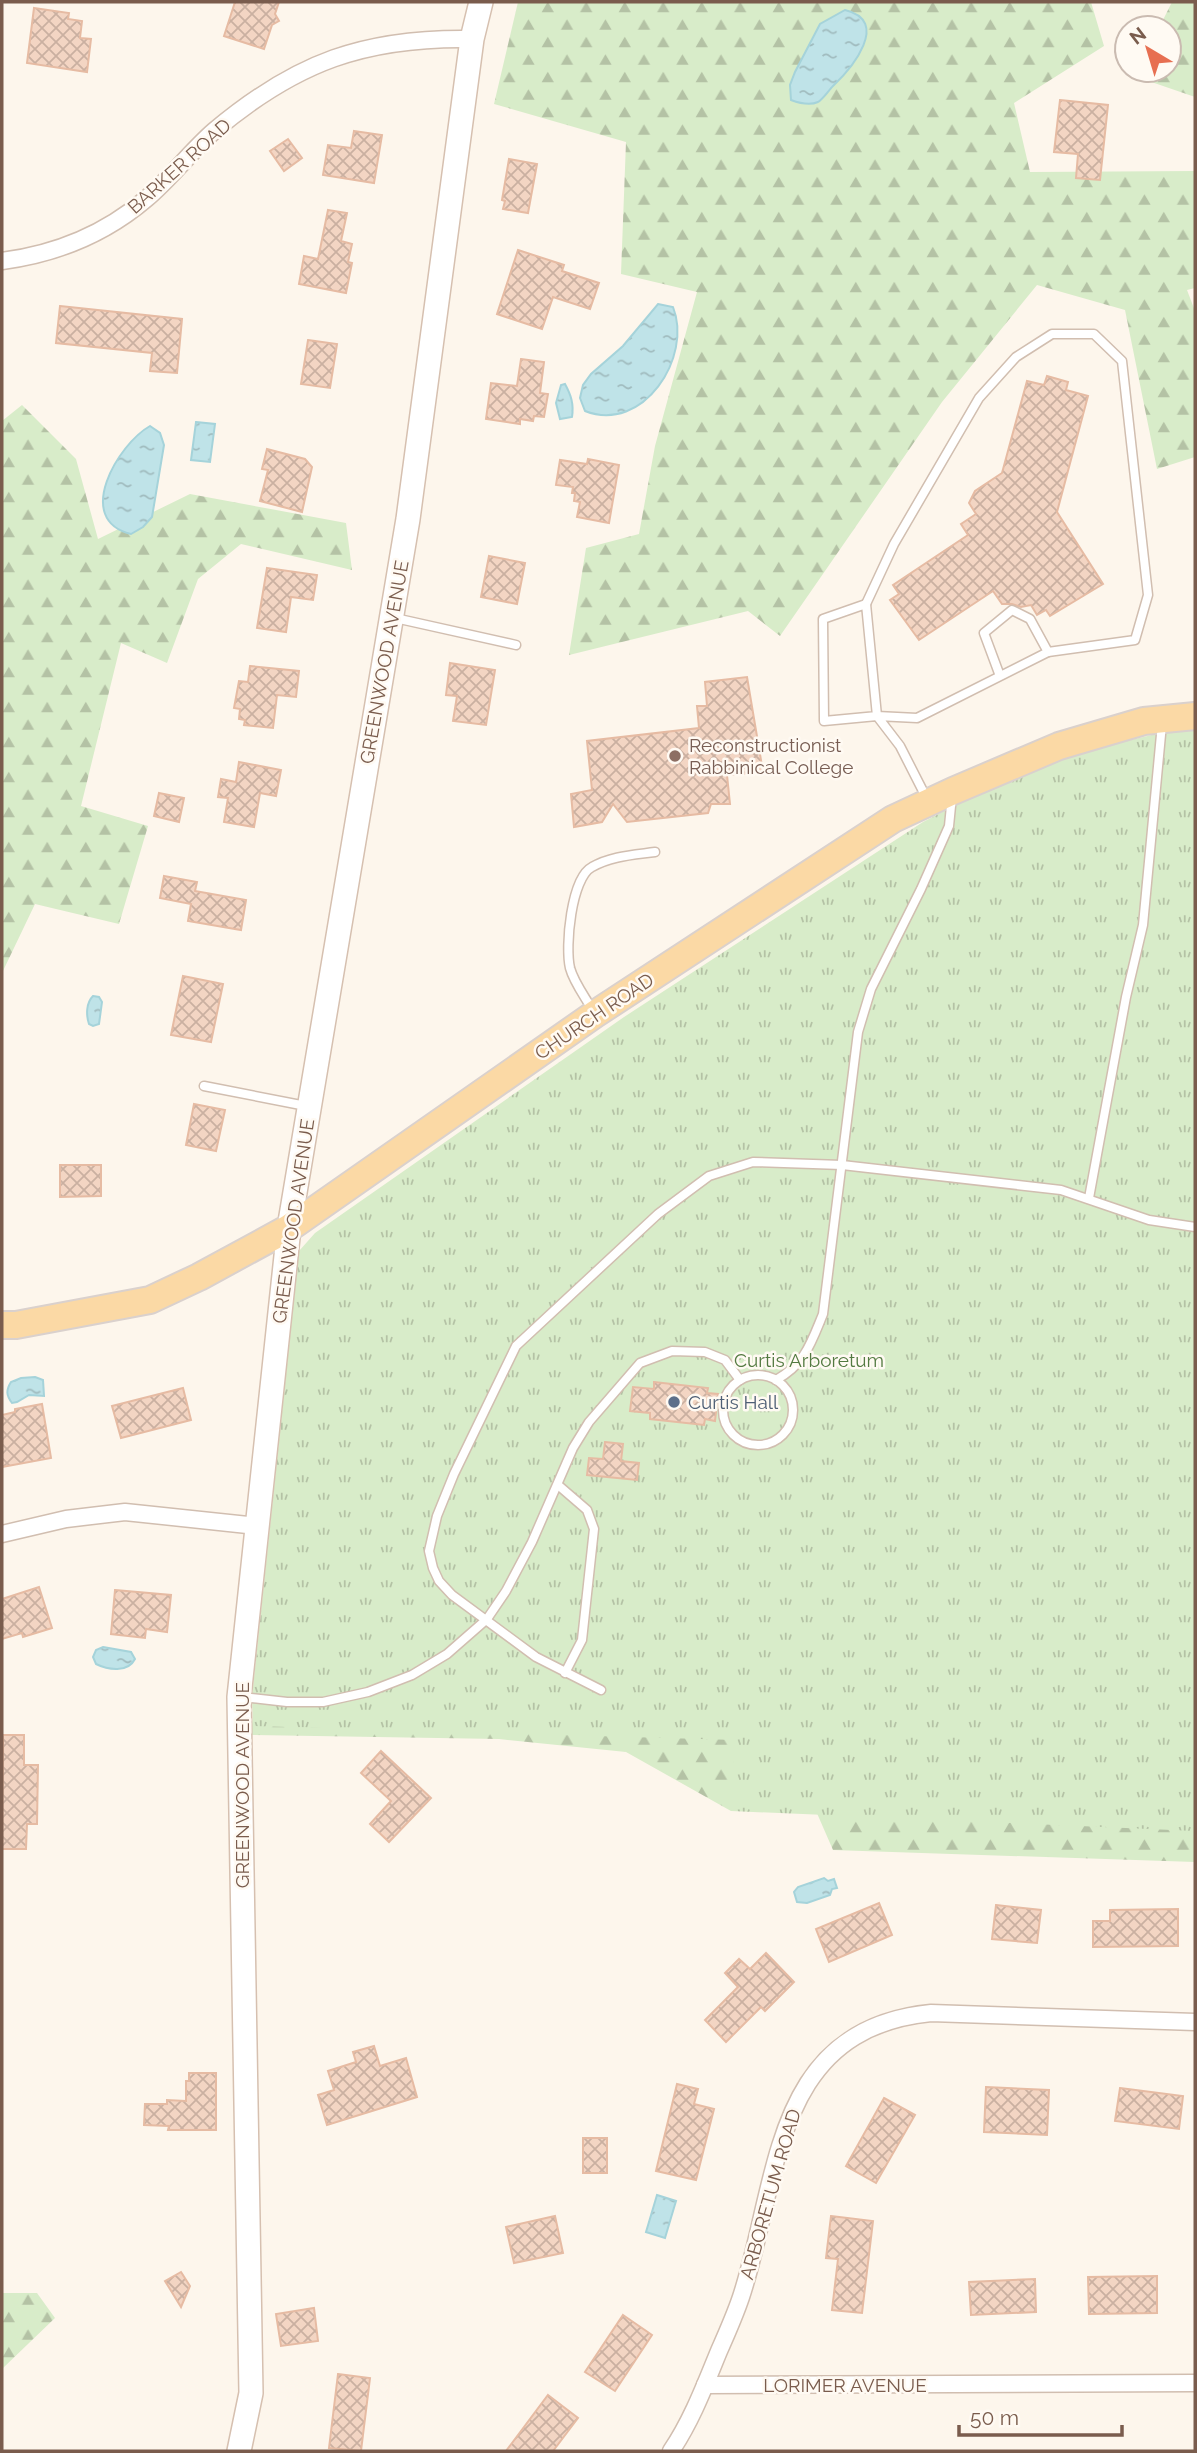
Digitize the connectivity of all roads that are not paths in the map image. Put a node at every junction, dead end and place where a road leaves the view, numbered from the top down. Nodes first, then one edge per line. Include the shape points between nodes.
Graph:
1 (481, 2) edge
2 (472, 39) junction
3 (2, 261) edge
4 (866, 604) junction
5 (392, 618) junction
6 (516, 645) dead end
7 (1048, 652) junction
8 (1000, 676) junction
9 (877, 716) junction
10 (1195, 716) edge
11 (1163, 719) junction
12 (953, 791) junction
13 (929, 803) junction
14 (655, 852) dead end
15 (595, 1014) junction
16 (204, 1086) dead end
17 (309, 1106) junction
18 (842, 1165) junction
19 (1088, 1198) junction
20 (1195, 1227) edge
21 (289, 1228) junction
22 (2, 1325) edge
23 (740, 1380) junction
24 (776, 1380) junction
25 (558, 1485) junction
26 (257, 1526) junction
27 (2, 1534) edge
28 (487, 1619) junction
29 (565, 1673) junction
30 (601, 1690) dead end
31 (239, 1697) junction
32 (1195, 2022) edge
33 (1195, 2383) edge
34 (705, 2385) junction
35 (239, 2451) edge
36 (671, 2451) edge

1 - 2 main road, GREENWOOD AVENUE
2 - 3 street, BARKER ROAD via 399,42 325,60 229,119 146,200 118,220 67,246
2 - 5 main road, GREENWOOD AVENUE
4 - 7 lane via 894,544 979,398 1016,357 1052,334 1094,334 1122,361 1148,595 1135,640
4 - 9 lane
4 - 9 lane via 823,619 824,721
5 - 6 lane
5 - 17 main road, GREENWOOD AVENUE
7 - 8 lane
7 - 8 lane via 1030,619 1012,610 984,633
8 - 9 lane via 917,718
9 - 13 lane via 900,746
10 - 11 main road, CHURCH ROAD
11 - 12 main road, CHURCH ROAD via 1059,746
11 - 19 lane via 1143,925
12 - 13 main road, CHURCH ROAD
12 - 18 lane via 949,826 871,989 858,1032
13 - 15 main road, CHURCH ROAD via 893,819
14 - 15 lane via 617,857 589,868 579,882 567,944 571,970
15 - 21 main road, CHURCH ROAD
16 - 17 lane
17 - 21 main road, GREENWOOD AVENUE
18 - 19 lane via 1061,1190
18 - 24 lane via 823,1314 810,1346 793,1370
18 - 28 lane via 753,1162 709,1176 658,1214 516,1346 454,1474 429,1551 439,1581
19 - 20 lane via 1149,1220
21 - 22 main road, CHURCH ROAD via 150,1300
21 - 26 main road, GREENWOOD AVENUE
23 - 24 lane via 758,1375
23 - 24 lane via 726,1397 724,1419 737,1438 758,1444 779,1437 792,1419 791,1397
23 - 25 lane via 725,1360 705,1352 672,1351 640,1363 589,1422
25 - 28 lane via 527,1552
25 - 29 lane via 587,1510 594,1529 582,1640
26 - 27 street via 124,1512
26 - 31 main road, GREENWOOD AVENUE
28 - 29 lane via 508,1638
28 - 31 lane via 447,1654 412,1675 368,1692 323,1702
29 - 30 lane
31 - 35 main road, GREENWOOD AVENUE via 251,2393
32 - 34 street, ARBORETUM ROAD via 931,2013 884,2023 836,2051 811,2077 787,2120 741,2297
33 - 34 street, LORIMER AVENUE
34 - 36 street, ARBORETUM ROAD

